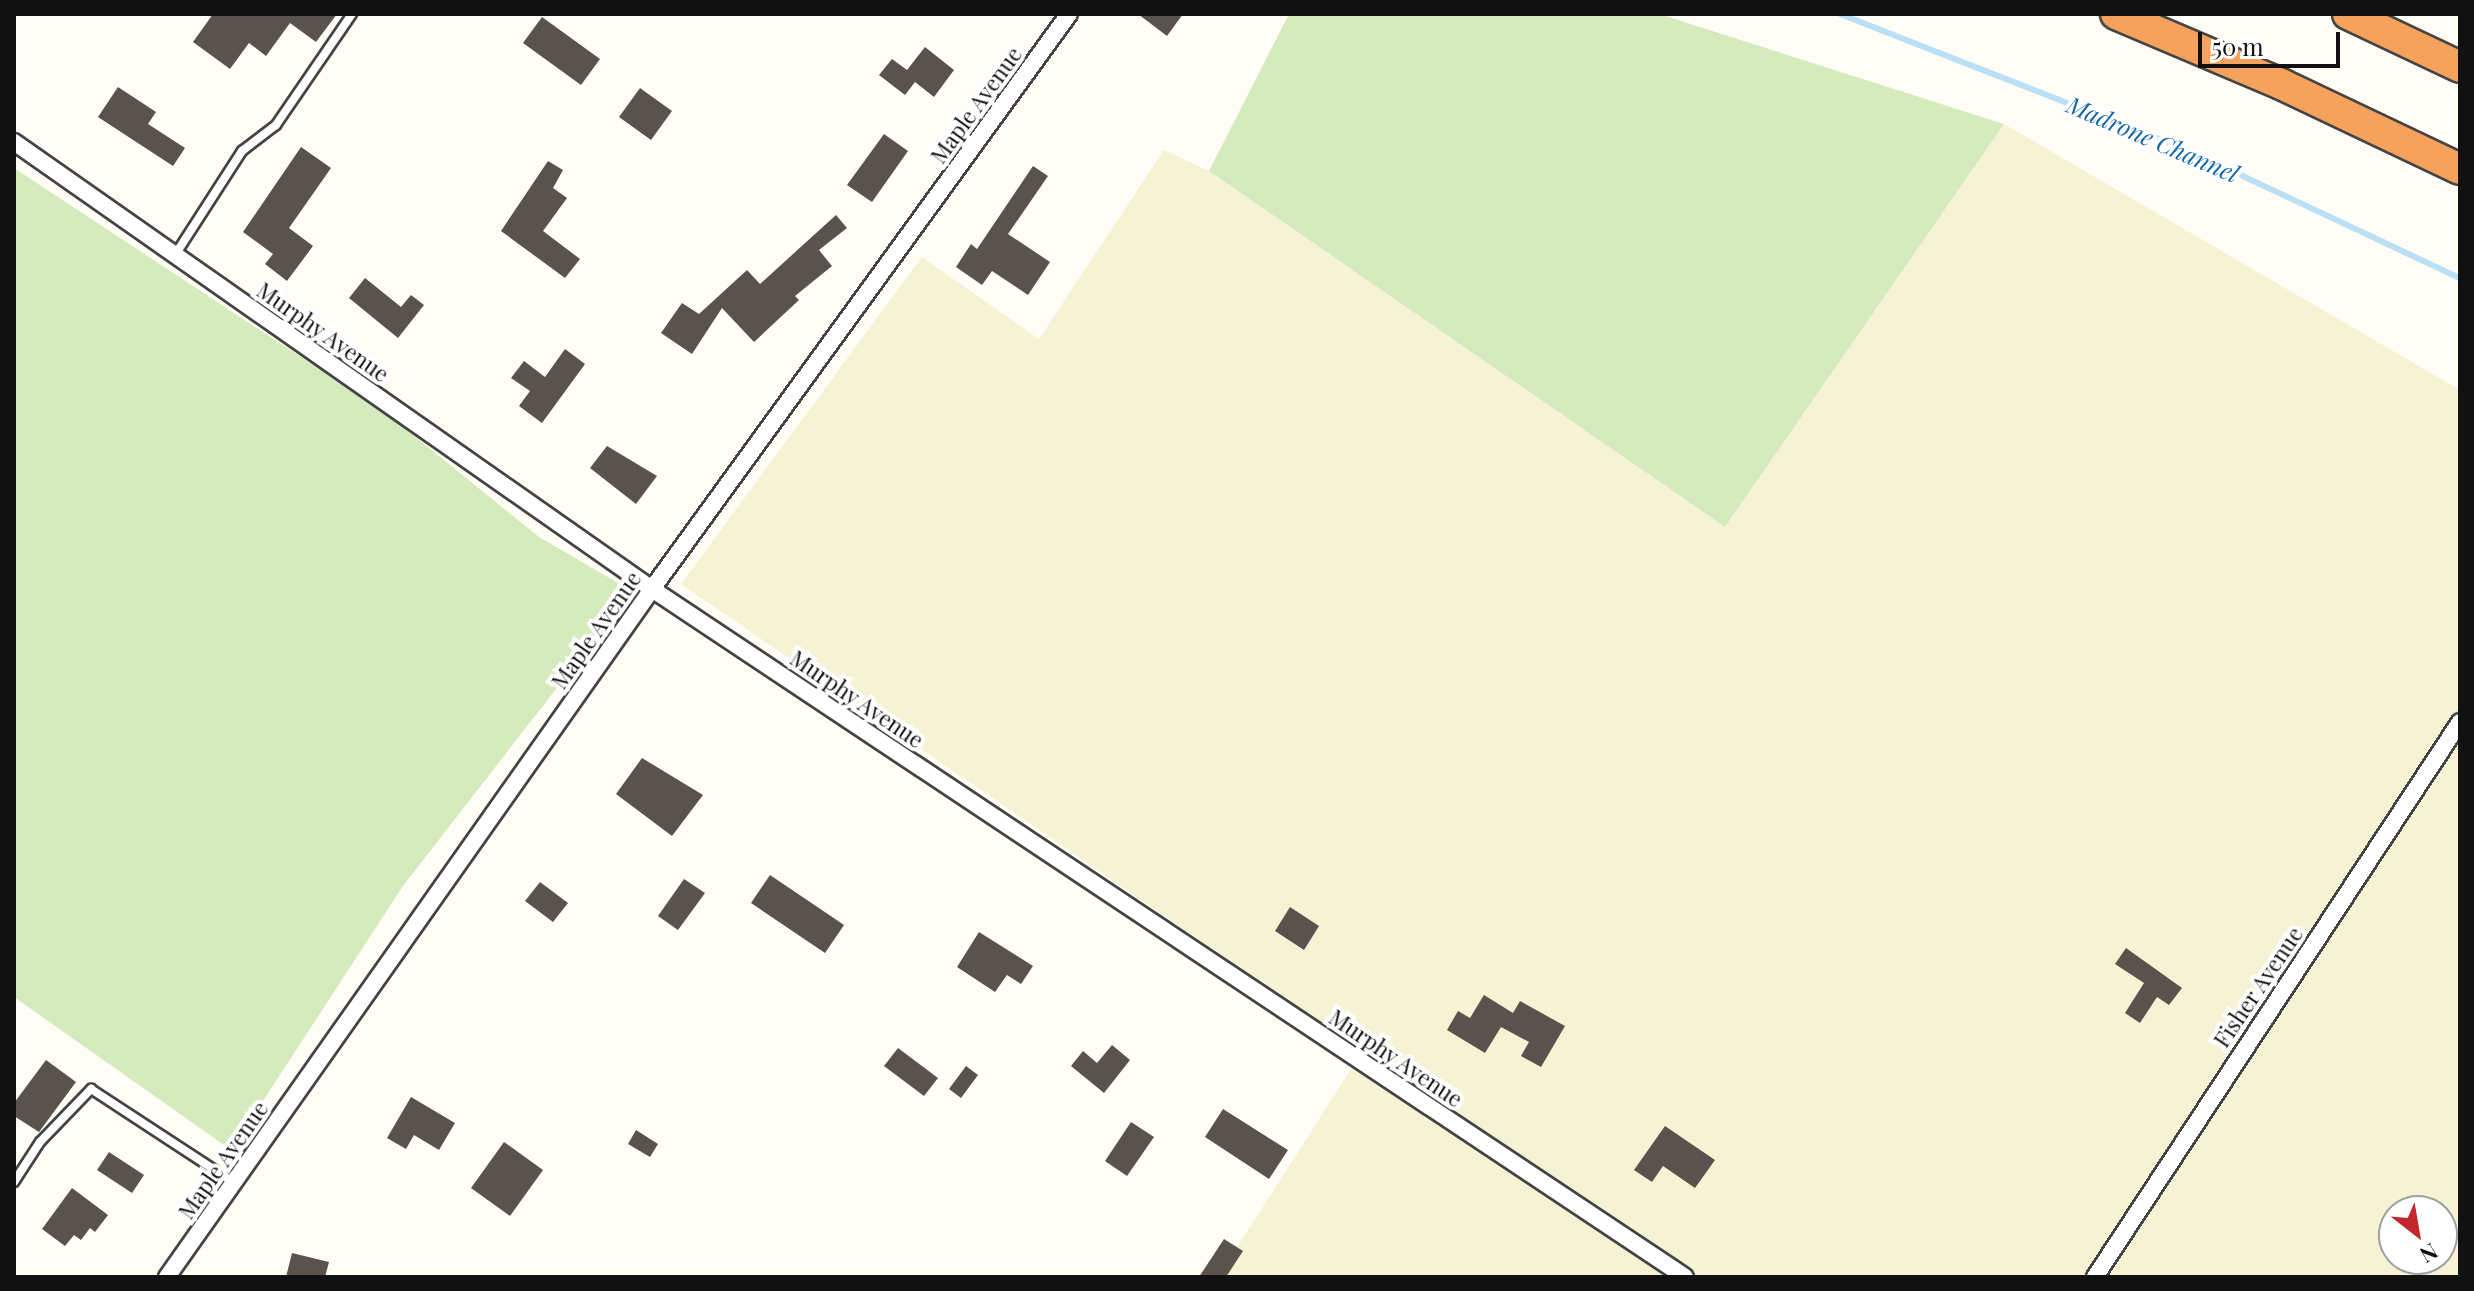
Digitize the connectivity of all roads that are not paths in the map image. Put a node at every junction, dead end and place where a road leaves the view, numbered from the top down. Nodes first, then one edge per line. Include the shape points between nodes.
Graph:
1 (352, 14) edge
2 (1069, 14) edge
3 (2116, 14) edge
4 (2348, 14) edge
5 (2460, 67) edge
6 (14, 142) edge
7 (2460, 169) edge
8 (175, 255) junction
9 (652, 589) junction
10 (2460, 722) edge
11 (14, 1182) edge
12 (234, 1182) junction
13 (167, 1277) edge
14 (1685, 1277) edge
15 (2095, 1277) edge

1 - 8 lane via 276,125 242,151
2 - 9 street, Maple Avenue
3 - 7 highway
4 - 5 highway
6 - 8 street, Murphy Avenue
8 - 9 street, Murphy Avenue
9 - 12 street, Maple Avenue
9 - 14 street, Murphy Avenue
10 - 15 street, Fisher Avenue
11 - 12 lane via 40,1142 91,1089
12 - 13 street, Maple Avenue

